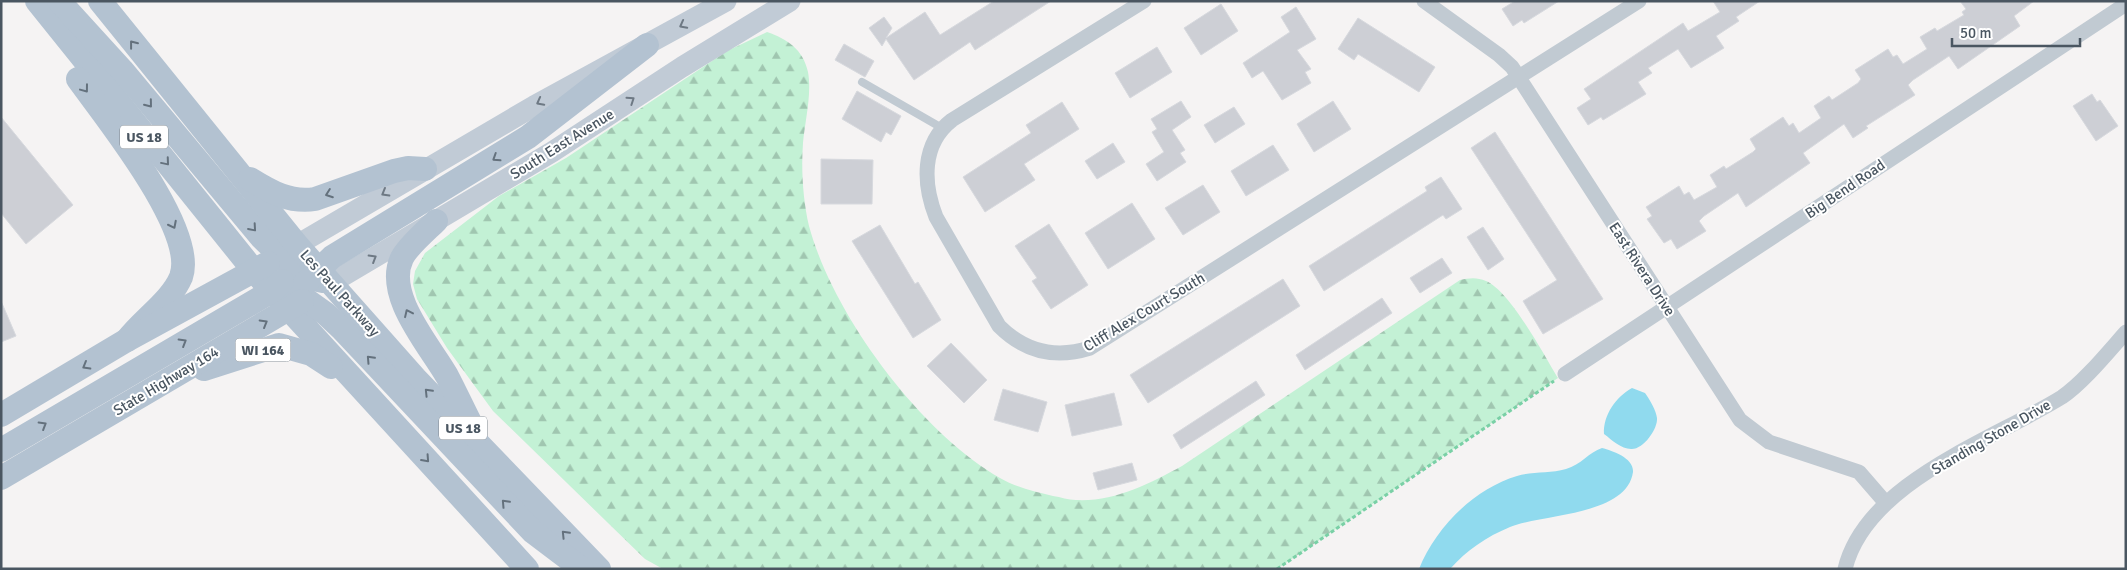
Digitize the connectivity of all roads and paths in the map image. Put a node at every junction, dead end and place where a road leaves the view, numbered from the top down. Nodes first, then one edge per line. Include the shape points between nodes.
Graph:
1 (36, 1) edge
2 (59, 1) edge
3 (100, 1) edge
4 (726, 1) edge
5 (790, 1) edge
6 (1144, 1) edge
7 (1424, 1) edge
8 (1639, 1) edge
9 (2126, 4) edge
10 (647, 45) junction
11 (1518, 77) junction
12 (862, 82) dead end
13 (942, 128) junction
14 (426, 169) junction
15 (234, 170) junction
16 (436, 221) junction
17 (254, 271) junction
18 (297, 279) junction
19 (1667, 308) junction
20 (2126, 332) edge
21 (128, 340) junction
22 (1564, 374) joint
23 (162, 383) junction
24 (358, 385) junction
25 (1, 415) edge
26 (482, 448) junction
27 (1, 450) edge
28 (1, 478) edge
29 (1885, 502) junction
30 (528, 569) edge
31 (582, 569) edge
32 (599, 569) edge
33 (1277, 569) edge
34 (1845, 569) edge

1 -> 17 main road, US 18
1 -> 21 main road via 68,65 146,176 182,247 183,266 176,287
2 -> 18 main road via 111,57
15 -> 3 main road, Les Paul Parkway / US 18
4 -> 10 main road
16 -> 5 main road, South East Avenue via 565,144
6 - 13 street
7 - 11 street, East Rivera Drive via 1506,60
8 - 11 street, Cliff Alex Court South
9 - 19 street, Big Bend Road
10 -> 14 main road
10 -> 18 main road via 528,137
11 - 13 street, Cliff Alex Court South via 1090,348 1072,354 1036,350 1013,340 999,326 980,295 936,217 927,189 927,164
11 - 19 street, East Rivera Drive
12 - 13 lane
14 -> 15 main road via 398,170 305,200 276,194
14 -> 18 main road
15 - 18 main road, Les Paul Parkway / US 18
18 -> 16 main road, South East Avenue
26 -> 16 main road via 447,376 411,319 400,292 398,280 402,258
17 - 18 main road
17 - 21 main road
23 -> 18 main road, State Highway 164
18 - 24 main road, Les Paul Parkway / US 18
26 -> 18 main road, Les Paul Parkway / US 18 via 415,378
27 -> 18 main road
31 -> 18 main road via 533,532
19 - 22 street, Big Bend Road
19 - 29 street, East Rivera Drive via 1740,420 1769,442 1859,472
20 - 29 street, Standing Stone Drive via 2063,396 1962,450
21 -> 25 main road
22 - 33 path
23 - 24 main road, WI 164 via 278,345 311,354
23 - 28 main road, State Highway 164 / WI 164
24 -> 30 main road, Les Paul Parkway / US 18
32 -> 26 main road, Les Paul Parkway / US 18
29 - 34 street, Standing Stone Drive via 1850,549

